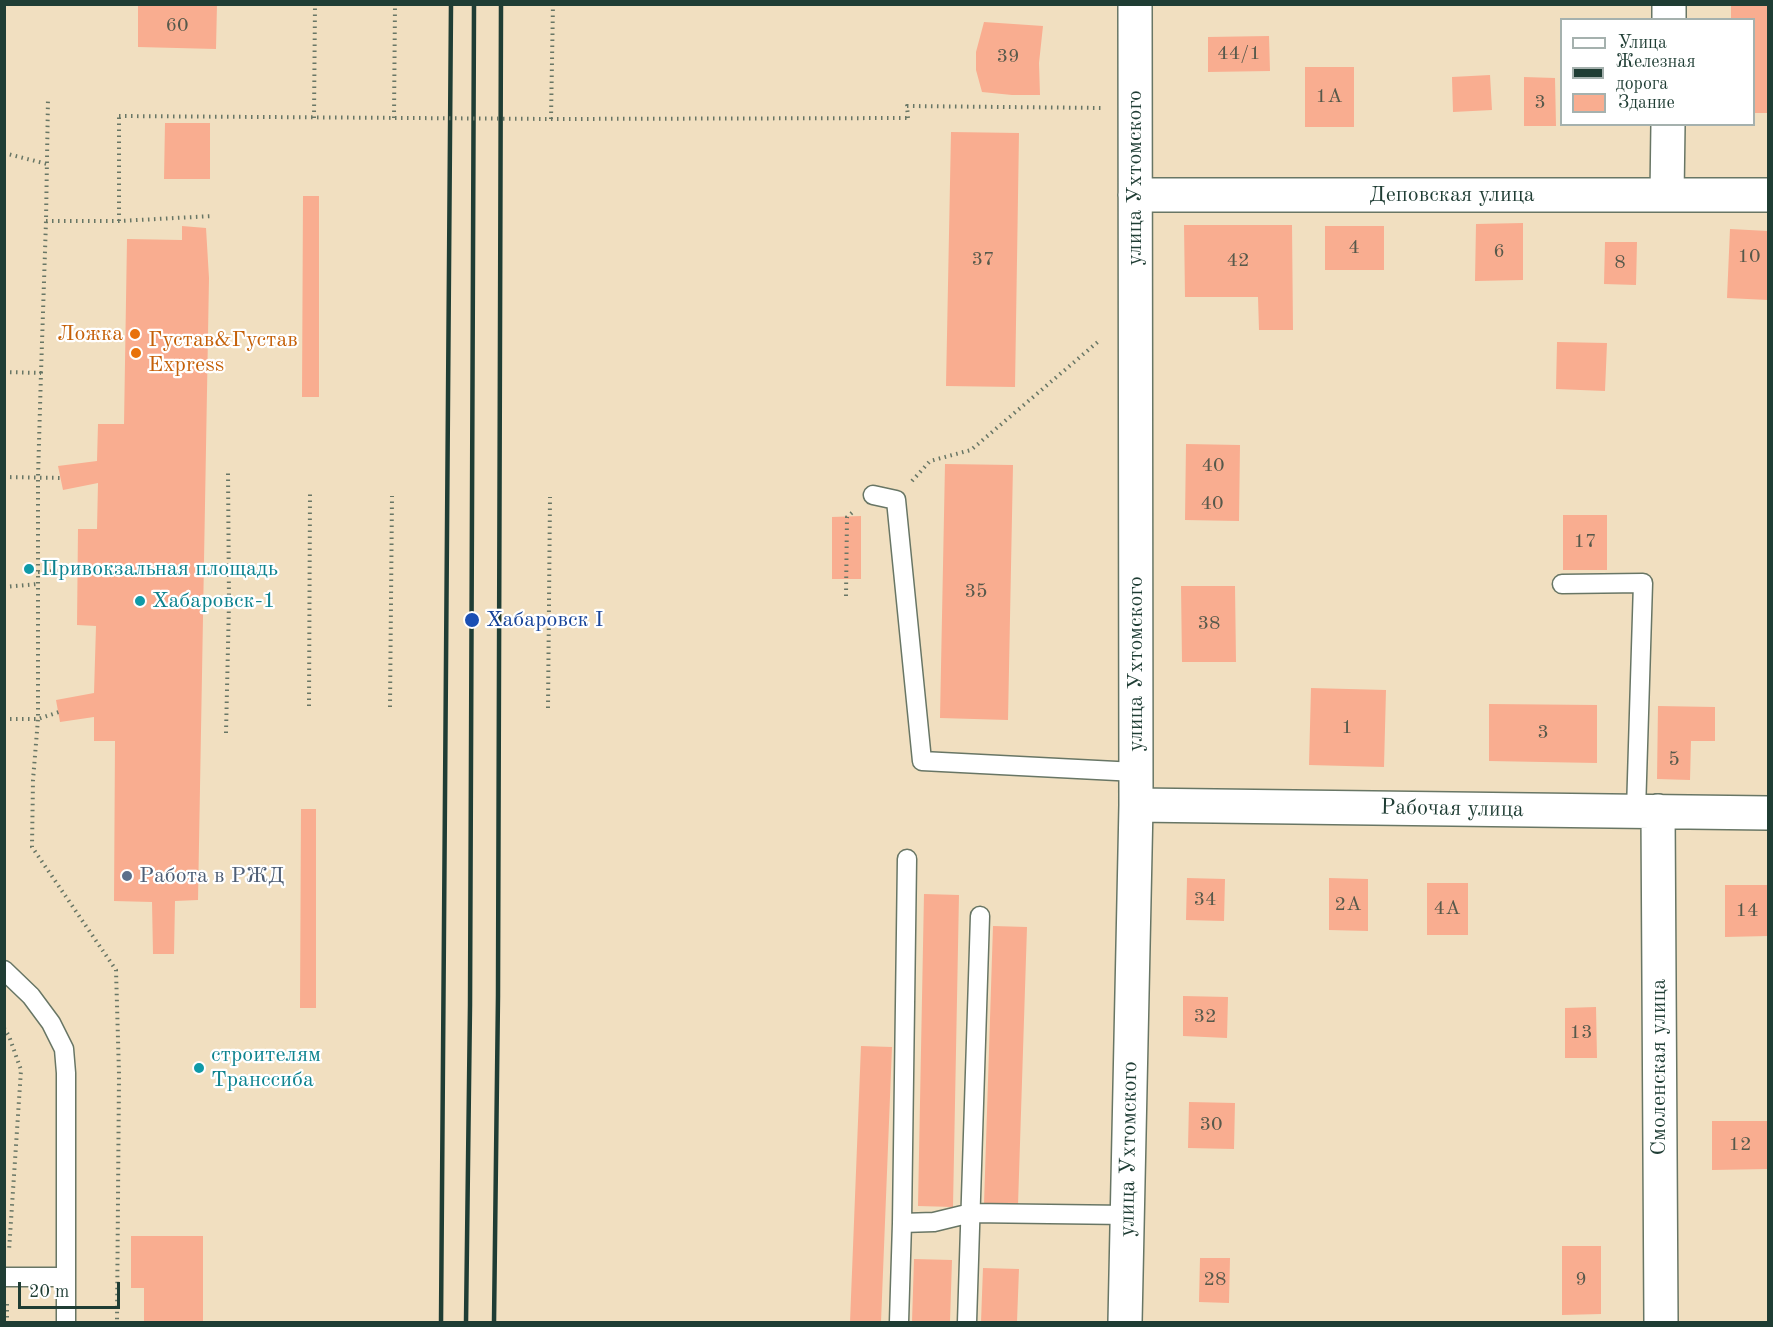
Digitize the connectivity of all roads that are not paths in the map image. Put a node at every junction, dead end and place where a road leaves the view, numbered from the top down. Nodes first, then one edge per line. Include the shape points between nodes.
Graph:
1 (1135, 4) edge
2 (1668, 126) edge
3 (1135, 195) junction
4 (1667, 195) junction
5 (1768, 195) edge
6 (873, 495) dead end
7 (1562, 584) dead end
8 (1136, 772) junction
9 (1136, 805) junction
10 (1647, 811) junction
11 (1768, 813) edge
12 (907, 859) dead end
13 (980, 916) dead end
14 (4, 970) edge
15 (971, 1213) junction
16 (1127, 1215) junction
17 (902, 1223) junction
18 (6, 1276) edge
19 (66, 1277) junction
20 (66, 1323) edge
21 (899, 1323) edge
22 (967, 1323) edge
23 (1125, 1323) edge
24 (1660, 1323) edge

1 - 3 street, улица Ухтомского
2 - 4 street
3 - 4 street, Деповская улица
3 - 8 street, улица Ухтомского
4 - 5 street, Деповская улица
6 - 8 lane via 896,500 922,761
7 - 10 lane via 1643,583
8 - 9 street, улица Ухтомского
9 - 10 street, Рабочая улица
9 - 16 street, улица Ухтомского
10 - 11 street, Рабочая улица
10 - 24 street, Смоленская улица
12 - 17 lane
13 - 15 lane
14 - 19 lane via 31,996 51,1023 63,1049
15 - 16 lane
15 - 17 lane via 934,1222
15 - 22 lane
16 - 23 street, улица Ухтомского
17 - 21 lane
18 - 19 lane
19 - 20 lane

